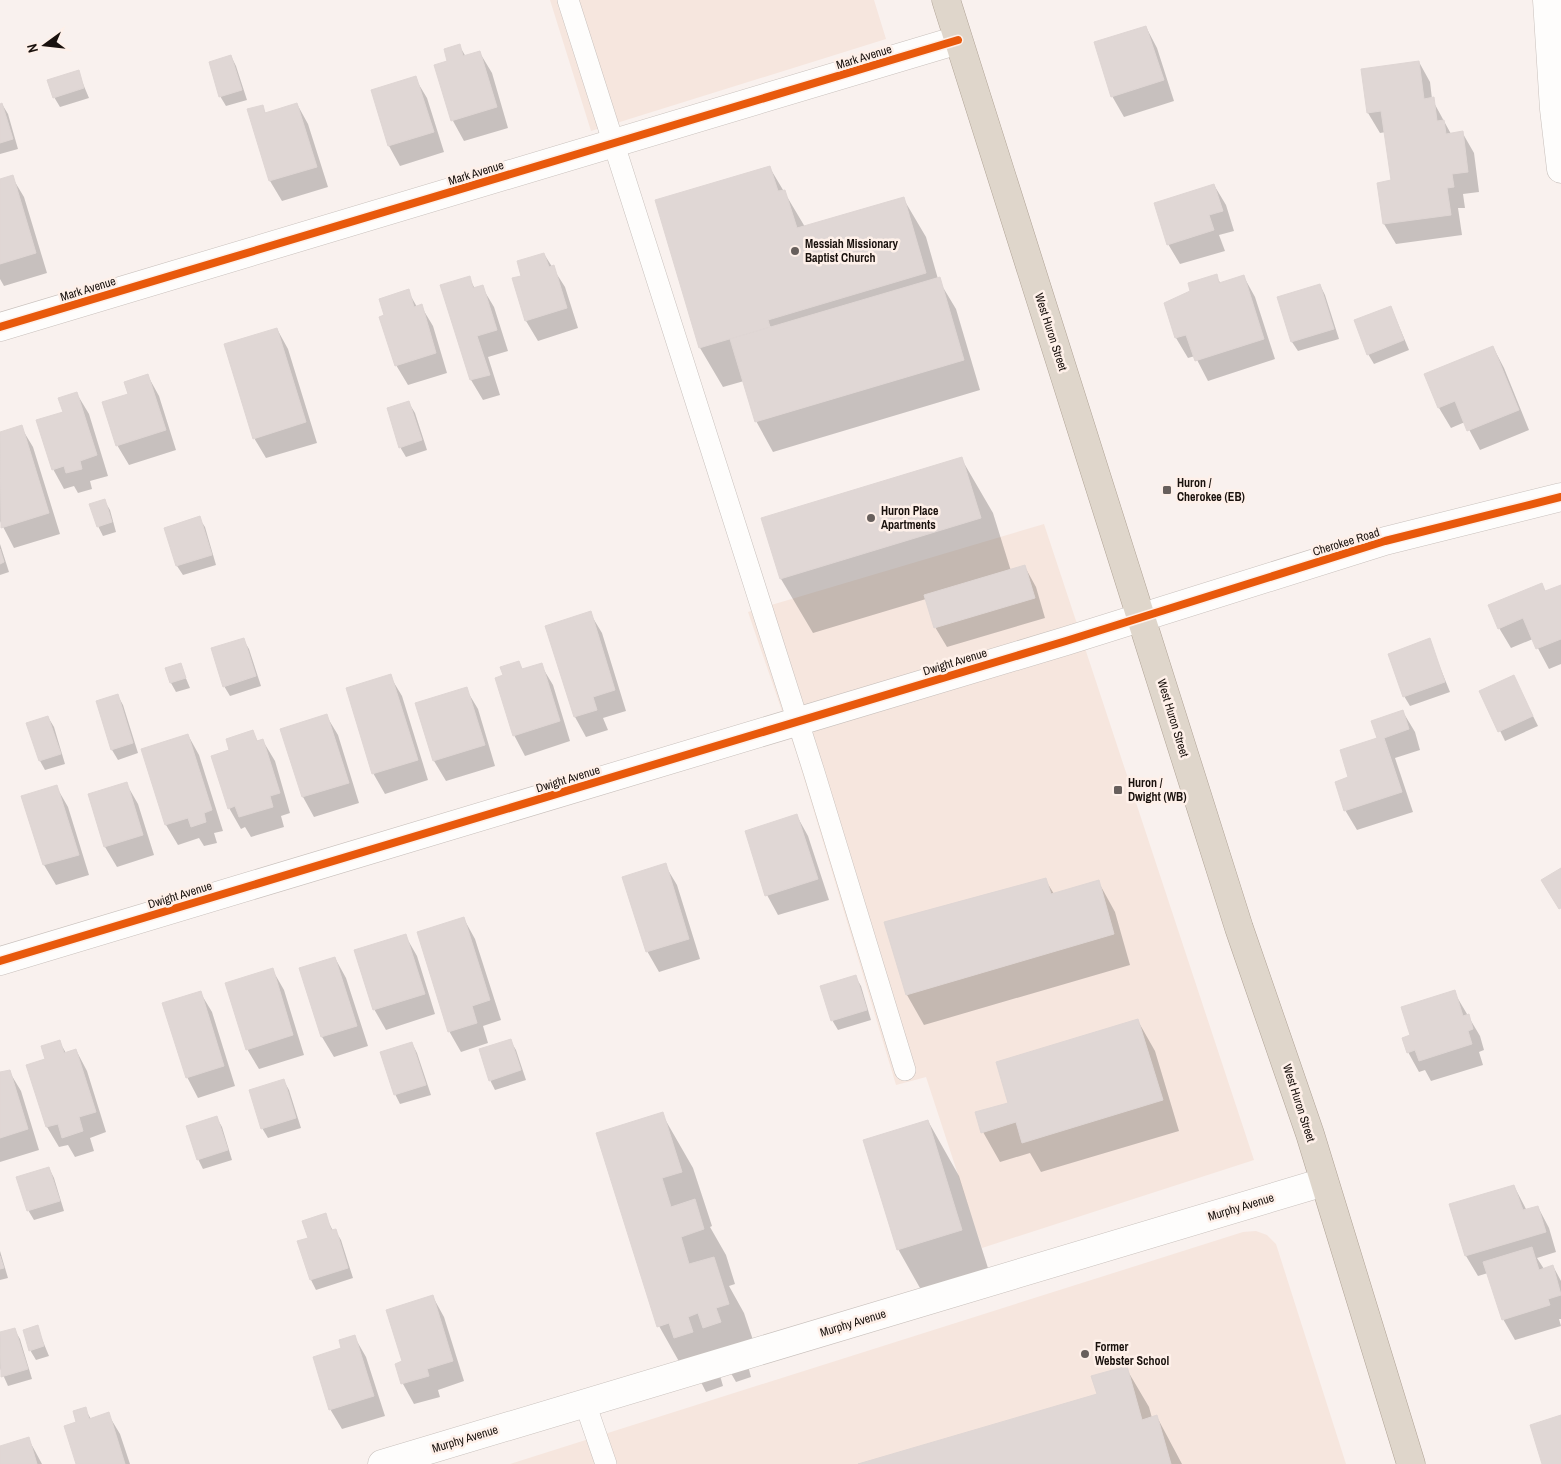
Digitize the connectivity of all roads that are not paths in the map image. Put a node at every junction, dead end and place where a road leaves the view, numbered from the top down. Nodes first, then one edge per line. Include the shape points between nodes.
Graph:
1 (568, 0) edge
2 (946, 0) edge
3 (1547, 0) edge
4 (958, 40) junction
5 (614, 143) junction
6 (1561, 169) edge
7 (0, 327) edge
8 (1561, 497) edge
9 (1142, 618) junction
10 (797, 722) junction
11 (0, 961) edge
12 (905, 1070) dead end
13 (1324, 1182) junction
14 (585, 1403) junction
15 (382, 1464) edge
16 (606, 1464) edge
17 (1411, 1464) edge

1 - 5 lane
2 - 4 highway, West Huron Street
3 - 6 street
4 - 5 street, Mark Avenue
4 - 9 highway, West Huron Street
5 - 7 street, Mark Avenue
5 - 10 lane
8 - 9 street, Cherokee Road via 1385,541
9 - 10 street, Dwight Avenue
9 - 13 highway, West Huron Street via 1239,928
10 - 11 street, Dwight Avenue
10 - 12 lane
13 - 14 street, Murphy Avenue
13 - 17 highway, West Huron Street
14 - 15 street, Murphy Avenue
14 - 16 lane

